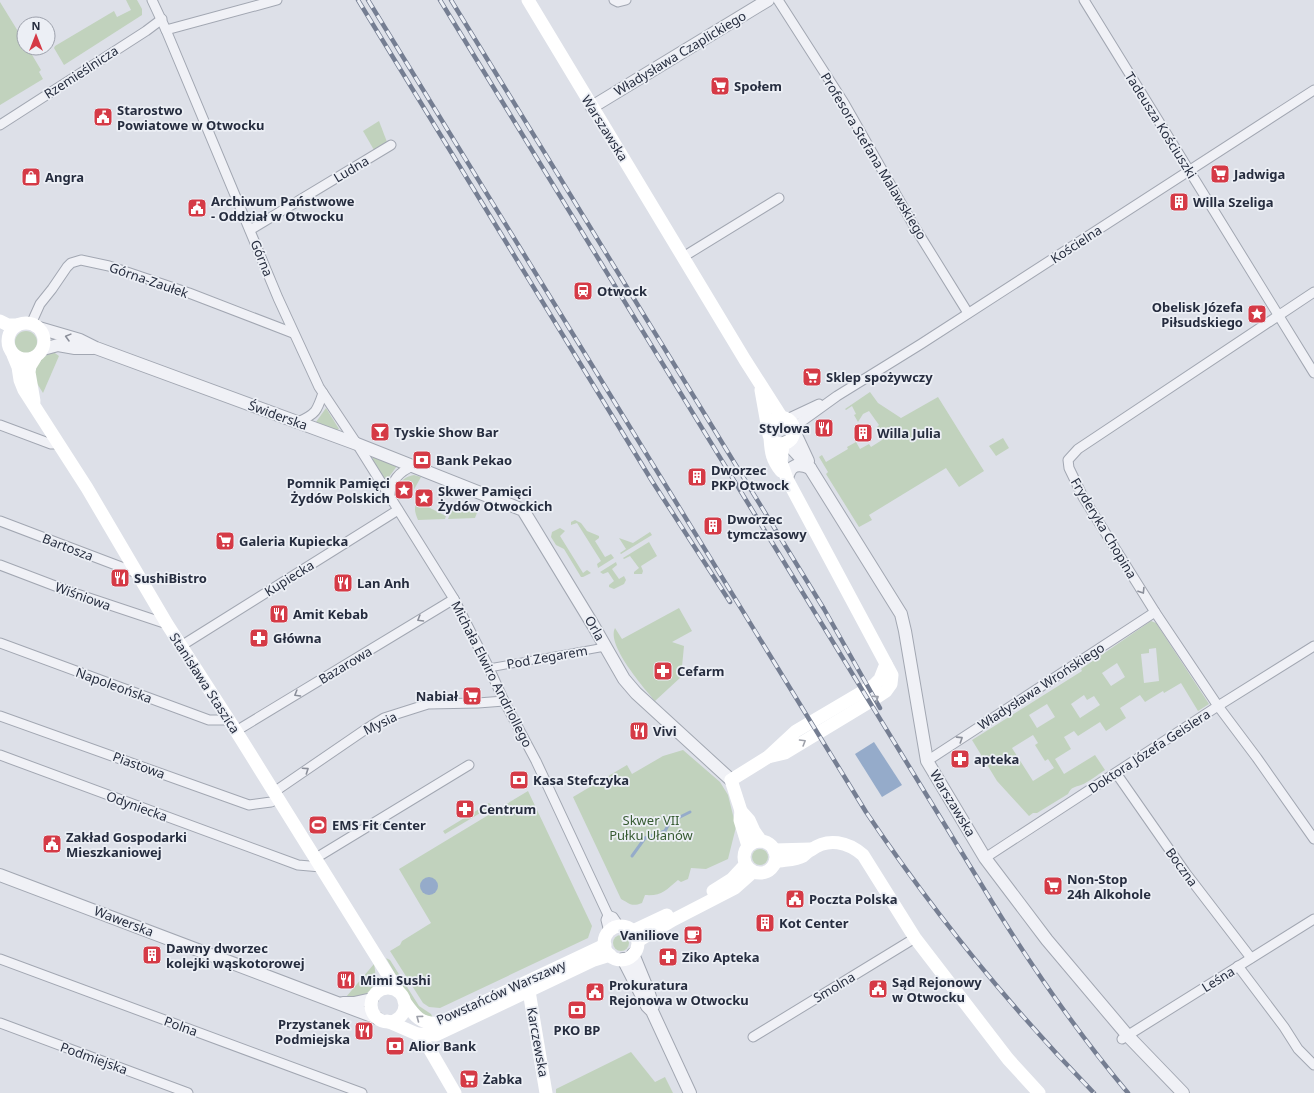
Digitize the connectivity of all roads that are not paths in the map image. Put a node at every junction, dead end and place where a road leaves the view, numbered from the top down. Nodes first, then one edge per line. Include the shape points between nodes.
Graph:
1 (152, 0) edge
2 (277, 0) edge
3 (528, 0) edge
4 (614, 0) edge
5 (626, 0) edge
6 (768, 0) edge
7 (778, 0) edge
8 (1084, 0) edge
9 (162, 19) junction
10 (166, 30) junction
11 (1314, 90) edge
12 (592, 107) junction
13 (0, 125) edge
14 (391, 145) dead end
15 (1189, 171) junction
16 (779, 198) dead end
17 (250, 230) junction
18 (684, 256) junction
19 (1314, 292) edge
20 (968, 313) junction
21 (1278, 316) junction
22 (0, 321) edge
23 (17, 325) junction
24 (35, 326) junction
25 (294, 333) junction
26 (4, 337) edge
27 (96, 348) junction
28 (39, 353) junction
29 (13, 354) junction
30 (1314, 373) edge
31 (758, 380) junction
32 (322, 393) junction
33 (34, 405) junction
34 (298, 422) junction
35 (789, 424) junction
36 (0, 425) edge
37 (769, 434) junction
38 (785, 443) junction
39 (58, 444) junction
40 (357, 444) junction
41 (413, 466) junction
42 (810, 468) junction
43 (787, 479) junction
44 (459, 486) joint
45 (388, 496) junction
46 (398, 510) junction
47 (0, 521) edge
48 (0, 565) edge
49 (137, 573) junction
50 (454, 599) junction
51 (1155, 612) junction
52 (167, 624) junction
53 (0, 643) edge
54 (181, 646) junction
55 (1314, 646) edge
56 (606, 647) junction
57 (489, 668) junction
58 (504, 701) junction
59 (1218, 706) junction
60 (0, 716) edge
61 (229, 720) junction
62 (236, 731) junction
63 (0, 755) edge
64 (927, 761) junction
65 (469, 765) dead end
66 (1116, 773) junction
67 (731, 780) junction
68 (276, 795) junction
69 (741, 811) junction
70 (1314, 839) edge
71 (761, 841) junction
72 (748, 846) junction
73 (775, 856) junction
74 (985, 858) junction
75 (318, 862) junction
76 (749, 868) junction
77 (0, 875) edge
78 (1314, 919) edge
79 (614, 929) junction
80 (635, 936) junction
81 (915, 938) junction
82 (607, 950) junction
83 (628, 957) junction
84 (1251, 958) junction
85 (0, 959) edge
86 (378, 960) junction
87 (1238, 966) junction
88 (529, 991) junction
89 (374, 995) junction
90 (401, 996) junction
91 (338, 1003) junction
92 (382, 1020) junction
93 (0, 1023) edge
94 (417, 1034) junction
95 (753, 1037) dead end
96 (1125, 1037) junction
97 (1314, 1065) edge
98 (188, 1093) edge
99 (362, 1093) edge
100 (455, 1093) edge
101 (546, 1093) edge
102 (690, 1093) edge
103 (1039, 1093) edge
104 (1183, 1093) edge

1 - 9 street, Górna
2 - 10 street
3 - 12 main road, Warszawska
4 - 5 street
6 - 12 street, Władysława Czaplickiego
7 - 20 street, Profesora Stefana Malawskiego via 844,103
8 - 15 street, Tadeusza Kościuszki
9 - 10 street, Górna
9 - 13 street, Rzemieślnicza
10 - 17 street, Górna
11 - 15 street, Kościelna
12 - 18 main road, Warszawska
14 - 17 street, Ludna
15 - 20 street, Kościelna
15 - 21 street, Tadeusza Kościuszki
16 - 18 street
17 - 25 street, Górna
18 - 31 main road, Warszawska
19 - 21 street, Fryderyka Chopina
20 - 35 street, Kościelna via 922,344
21 - 30 street, Tadeusza Kościuszki
21 -> 51 street, Fryderyka Chopina via 1078,449 1068,460 1069,468 1083,497
22 - 23 main road via 8,325
23 - 24 main road via 24,323
23 - 26 main road
24 - 25 street, Górna-Zaułek via 35,314 40,304 70,263 81,260 109,266 190,293
27 -> 24 street, Świderska via 80,340
24 - 28 main road via 44,338
25 - 32 street, Górna
26 - 29 main road
27 - 28 street, Świderska via 58,345
27 - 34 street, Świderska
28 - 29 main road via 23,360
28 - 33 main road, Stanisława Staszica via 29,372
29 - 33 main road, Stanisława Staszica via 21,385
31 - 35 main road, Warszawska
31 - 37 main road, Warszawska
32 - 34 street via 312,416
32 - 40 street, Górna
33 - 39 main road, Stanisława Staszica
34 - 40 street, Świderska
35 - 37 main road via 774,420 771,422
35 - 38 main road via 792,438
35 - 42 street, Warszawska
36 - 39 street via 51,444
37 - 38 main road via 776,443
37 - 43 main road, Warszawska via 773,460
38 - 42 street, Warszawska
38 - 43 main road, Warszawska via 782,462
39 - 49 main road, Stanisława Staszica
40 - 41 street, Świderska
40 - 45 street, Michała Elwiro Andriollego
41 - 44 street, Świderska
41 - 45 street via 395,479
42 - 43 street via 798,464 788,474
42 - 64 street, Warszawska via 900,614 905,630
43 - 67 main road, Warszawska via 886,664 880,679 874,685 796,731 768,756
44 - 56 street, Orla via 523,510
45 - 46 street, Michała Elwiro Andriollego
46 - 50 street, Michała Elwiro Andriollego
46 - 54 street, Kupiecka
47 - 49 street, Bartosza
48 - 52 street, Wiśniowa
49 - 52 main road, Stanisława Staszica
50 - 57 street, Michała Elwiro Andriollego
50 -> 62 street, Bazarowa
51 - 59 street, Fryderyka Chopina
64 -> 51 street, Władysława Wrońskiego
52 - 54 main road, Stanisława Staszica
53 - 61 street, Napoleońska via 209,720
54 - 61 main road, Stanisława Staszica
55 - 59 street, Doktora Józefa Geislera
56 - 57 street, Pod Zegarem
56 - 67 street, Orla via 624,679 636,693
57 - 58 street, Michała Elwiro Andriollego
68 -> 58 street, Mysia via 384,718 428,704
58 - 79 street, Michała Elwiro Andriollego via 536,762 608,915 613,918
59 - 66 street, Doktora Józefa Geislera
59 - 70 street, Fryderyka Chopina
60 - 68 street, Piastowa via 249,805 271,802
61 - 62 main road, Stanisława Staszica
62 - 68 main road, Stanisława Staszica
63 - 75 street, Odyniecka via 298,865
64 - 74 street, Warszawska
65 - 75 street
66 - 74 street, Doktora Józefa Geislera
66 - 84 street, Boczna via 1185,872
67 - 69 main road, Orla
68 - 75 main road, Stanisława Staszica
69 - 71 main road, Orla
69 - 72 main road, Orla via 740,820
71 - 72 main road via 755,841
71 - 73 main road via 770,845
72 - 76 main road via 743,859
73 - 76 main road via 773,866 768,872 760,874
73 - 81 main road via 834,842 856,849 863,855
74 - 96 street, Warszawska
75 - 86 main road, Stanisława Staszica
76 - 80 main road
77 - 91 street, Wawerska
78 - 84 street, Leśna
79 - 80 main road via 627,927
79 - 82 main road via 605,938
80 - 83 main road via 637,948
81 - 95 street, Smolna
81 - 103 main road via 1008,1059
82 - 83 main road via 616,958
82 - 88 main road, Powstańców Warszawy via 594,960
82 -> 90 main road, Powstańców Warszawy via 439,1023 430,1024 420,1020
83 - 102 street via 647,1006 652,1011
84 - 87 street, Leśna
85 - 99 street, Polna
86 - 89 main road, Stanisława Staszica via 379,977
86 - 90 main road, Stanisława Staszica
87 - 96 street, Leśna
87 - 97 street via 1298,1049
88 - 94 main road, Powstańców Warszawy via 436,1035
88 - 101 main road, Karczewska
89 - 90 main road via 388,988
89 - 91 street, Wawerska via 354,1004
89 - 92 main road via 372,1010
90 - 92 main road via 404,1006 400,1015 397,1018
91 - 92 street, Wawerska
92 - 94 main road
93 - 98 street, Podmiejska
94 - 100 main road via 430,1050
96 - 104 street, Warszawska

